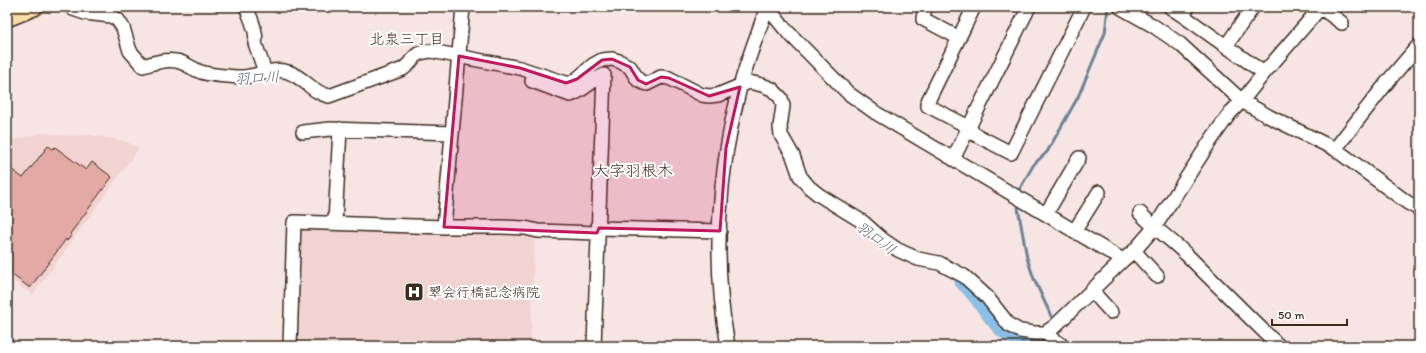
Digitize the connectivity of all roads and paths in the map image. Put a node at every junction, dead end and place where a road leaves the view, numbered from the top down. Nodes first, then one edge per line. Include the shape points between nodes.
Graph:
1 (34, 7) edge
2 (72, 7) edge
3 (246, 7) edge
4 (464, 7) edge
5 (767, 7) edge
6 (925, 7) edge
7 (974, 7) edge
8 (1029, 7) edge
9 (1084, 7) edge
10 (1120, 7) edge
11 (1170, 7) edge
12 (1253, 7) edge
13 (1320, 7) edge
14 (1185, 11) edge
15 (7, 18) edge
16 (1342, 23) dead end
17 (959, 38) junction
18 (1419, 45) edge
19 (1226, 46) junction
20 (459, 56) junction
21 (264, 69) dead end
22 (535, 72) junction
23 (1264, 73) junction
24 (740, 87) junction
25 (1242, 101) junction
26 (969, 126) junction
27 (340, 129) junction
28 (303, 132) dead end
29 (452, 133) junction
30 (1334, 149) junction
31 (1079, 158) dead end
32 (953, 159) junction
33 (1099, 192) dead end
34 (1419, 209) edge
35 (1140, 213) dead end
36 (1046, 214) junction
37 (335, 222) junction
38 (444, 227) junction
39 (1154, 228) junction
40 (598, 230) junction
41 (720, 231) junction
42 (1074, 232) junction
43 (1134, 251) junction
44 (1123, 260) junction
45 (1157, 276) dead end
46 (1092, 291) junction
47 (1111, 312) dead end
48 (1045, 333) junction
49 (290, 346) edge
50 (594, 346) edge
51 (728, 346) edge
52 (1064, 346) edge
53 (1279, 346) edge

1 - 15 main road
2 - 20 street via 85,13 104,14 118,20 130,51 143,66 176,60 201,72 242,77 281,70 297,76 312,90 329,96 403,68 422,52
3 - 21 street
4 - 20 street
5 - 24 street
5 - 32 street via 848,93 876,113
6 - 17 street via 923,19
7 - 17 street
8 - 26 street
9 - 26 street via 1011,153 974,134
10 - 25 street via 1152,24 1180,44
11 - 14 street
12 - 19 street
13 - 16 street
13 - 23 street
14 - 19 street
17 - 26 street via 928,101 928,106
18 - 30 street
19 - 23 street
20 - 22 street
20 - 29 street
22 - 24 street via 571,83 593,65 602,60 612,59 630,66 638,80 647,84 660,77 669,78 702,95 710,96
22 - 40 street via 532,81 570,95 604,75
23 - 25 street
24 - 41 street via 726,148
24 - 48 street via 750,82 762,85 772,89 781,98 781,135 793,156 800,176 809,187 863,222 898,250 918,259 939,263 964,276 987,297 1009,325 1020,331
25 - 30 street
25 - 39 street via 1211,140
26 - 32 street
27 - 28 street
27 - 29 street
27 - 37 street
29 - 38 street
30 - 34 street
31 - 36 street
32 - 36 street
33 - 42 street
35 - 39 street
36 - 42 street
37 - 38 street
37 - 49 street via 294,222
38 - 40 street
39 - 43 street
39 - 53 street via 1187,255
40 - 41 street
40 - 50 street
41 - 51 street via 719,266
42 - 44 street
43 - 44 street
43 - 45 street
44 - 46 street
46 - 47 street
46 - 48 street
48 - 52 street

